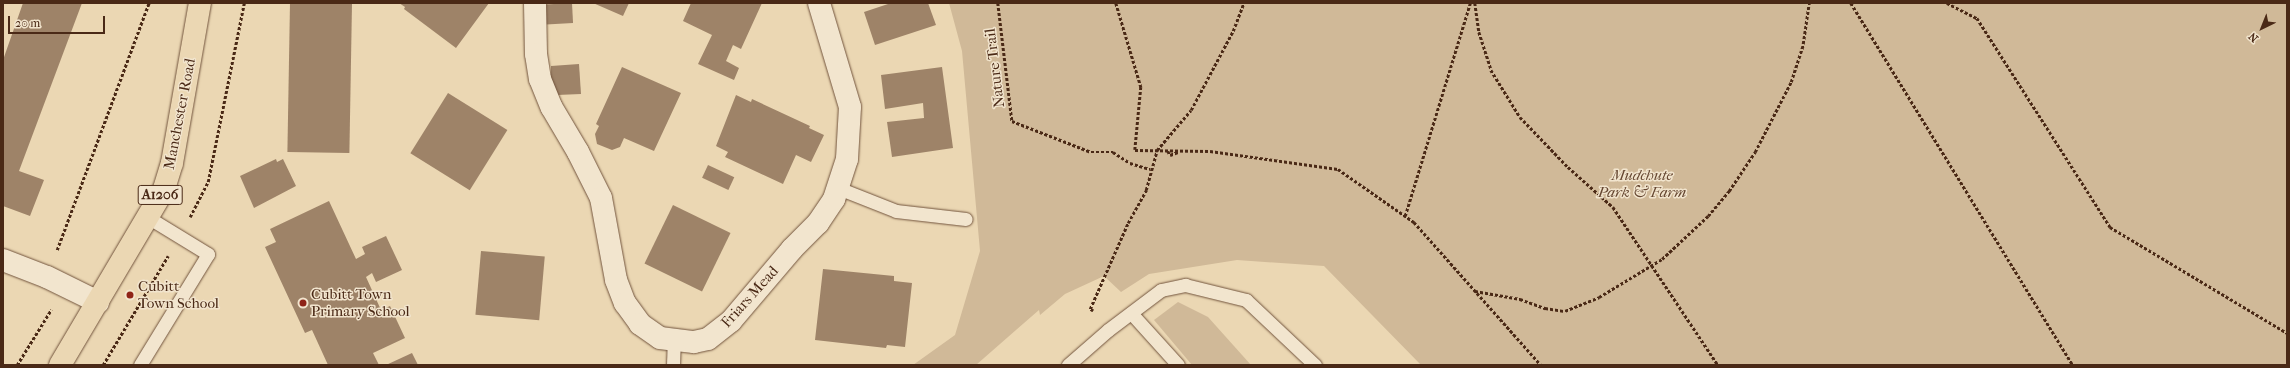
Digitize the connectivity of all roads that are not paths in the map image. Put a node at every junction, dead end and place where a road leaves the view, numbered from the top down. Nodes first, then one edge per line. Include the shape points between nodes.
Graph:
1 (200, 3) edge
2 (535, 3) edge
3 (819, 3) edge
4 (838, 188) junction
5 (149, 218) junction
6 (966, 219) dead end
7 (3, 260) edge
8 (98, 302) junction
9 (1131, 313) junction
10 (674, 342) junction
11 (60, 365) edge
12 (140, 365) edge
13 (673, 365) edge
14 (1068, 365) edge
15 (1178, 365) edge
16 (1315, 365) edge

1 - 5 main road, Manchester Road / A1206 via 172,163 164,189
2 - 10 street, Friars Mead via 536,54 540,79 552,108 601,198 616,280 625,303 650,333
3 - 4 street, Friars Mead via 850,107 847,159
4 - 6 lane via 896,211
4 - 10 street, Friars Mead via 818,223 792,249 731,321 708,339
5 - 8 main road, Manchester Road / A1206
5 - 12 lane via 208,254
7 - 8 street via 57,281
8 - 11 main road, Manchester Road / A1206
9 - 14 lane
9 - 15 lane
9 - 16 lane via 1161,290 1185,285 1246,300
10 - 13 lane

